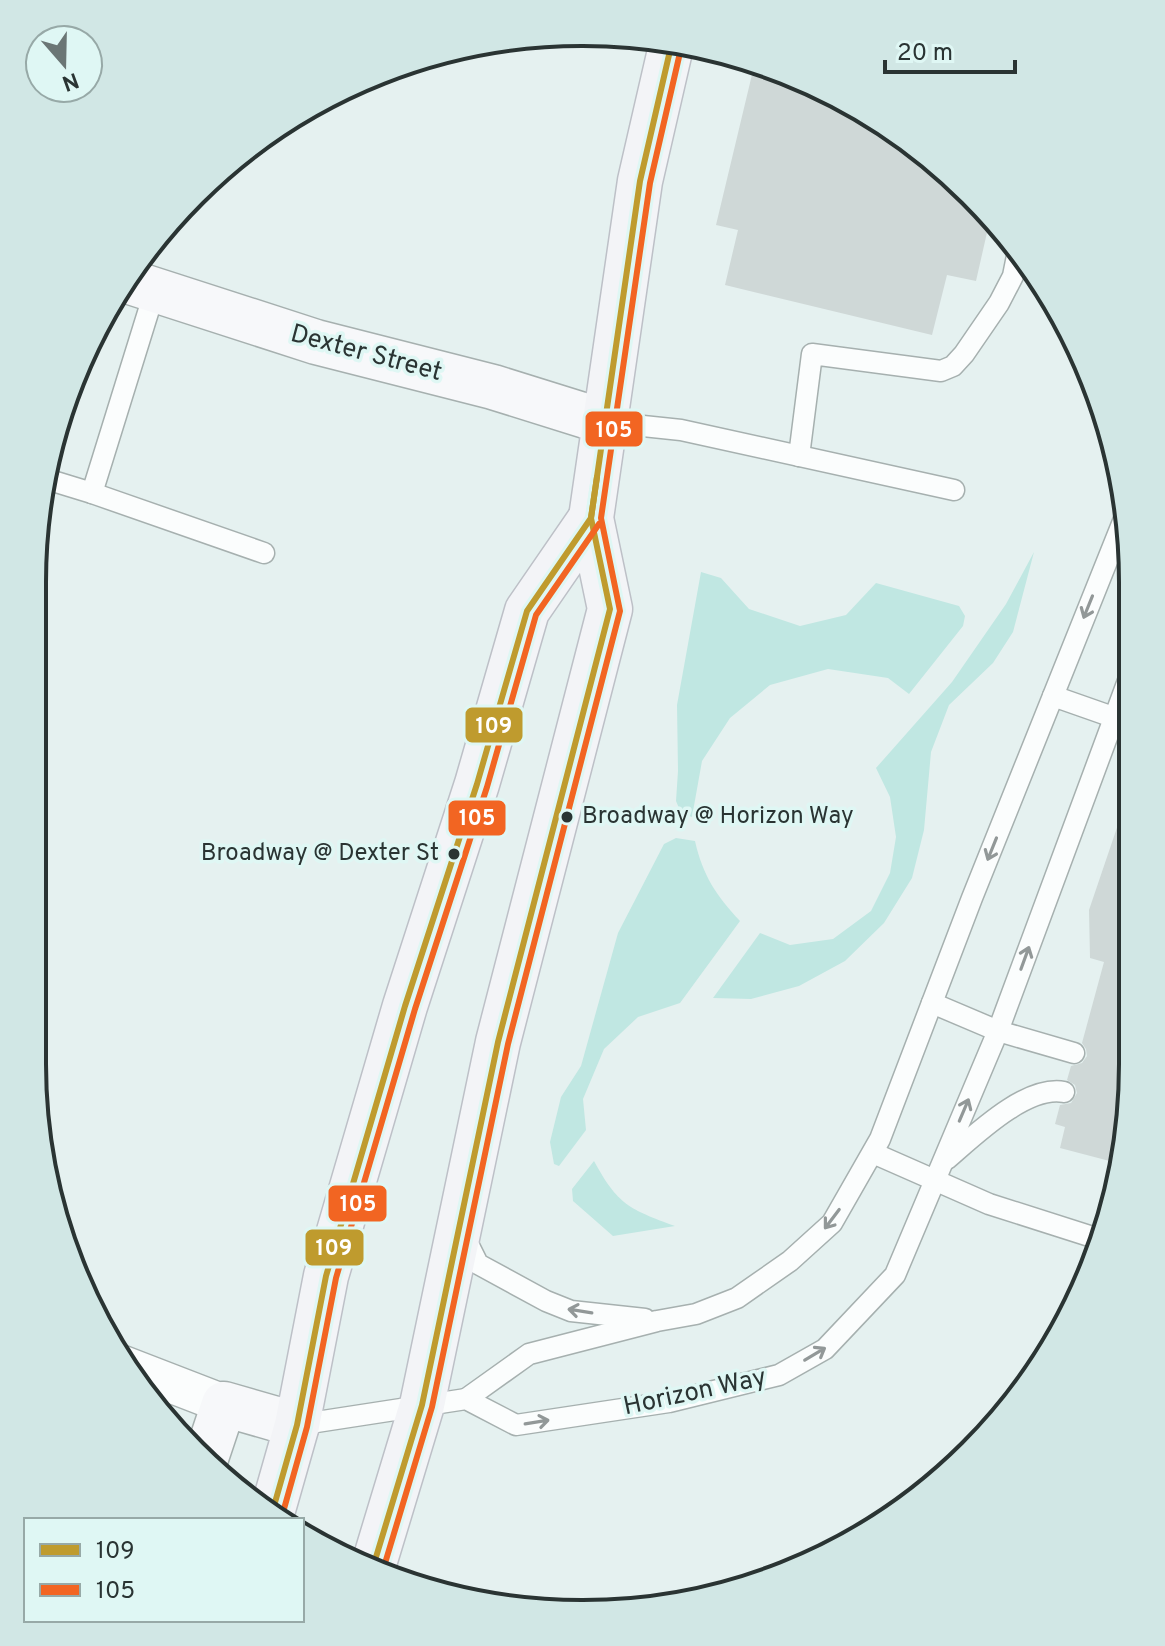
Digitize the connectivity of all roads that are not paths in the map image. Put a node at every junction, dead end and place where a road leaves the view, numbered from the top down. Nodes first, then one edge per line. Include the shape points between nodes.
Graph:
1 (669, 53) edge
2 (1015, 265) edge
3 (141, 285) edge
4 (605, 422) junction
5 (799, 456) junction
6 (55, 482) edge
7 (954, 490) dead end
8 (92, 493) junction
9 (591, 518) junction
10 (1117, 537) edge
11 (264, 553) dead end
12 (1053, 696) junction
13 (1119, 719) edge
14 (1119, 725) edge
15 (932, 1003) junction
16 (998, 1031) junction
17 (1074, 1053) dead end
18 (1064, 1092) dead end
19 (873, 1153) junction
20 (938, 1173) junction
21 (459, 1227) junction
22 (1091, 1236) edge
23 (657, 1321) junction
24 (144, 1373) edge
25 (466, 1399) junction
26 (224, 1404) junction
27 (422, 1405) junction
28 (297, 1425) junction
29 (209, 1449) edge
30 (275, 1503) edge
31 (376, 1558) edge

1 - 4 main road via 640,181
2 - 5 lane via 999,303 953,366 941,371 812,354
3 - 4 street, Dexter Street via 316,342
3 - 8 lane
4 - 5 lane via 681,430
4 - 9 main road
5 - 7 lane
6 - 8 lane
8 - 11 lane
9 - 21 main road via 610,609 498,1042
9 - 28 main road via 527,611 326,1276
10 -> 12 lane
12 - 13 lane
12 -> 15 lane
16 -> 14 lane, Horizon Way
15 - 16 lane
15 - 19 lane
16 - 17 lane
20 -> 16 lane, Horizon Way
18 - 20 lane via 1048,1089 1011,1108 980,1130
19 - 20 lane
19 -> 23 lane via 832,1223 790,1261 737,1298 696,1314
20 - 22 lane via 989,1204
25 -> 20 lane, Horizon Way via 516,1425 669,1402 779,1375 825,1349 895,1275
23 -> 21 lane via 571,1311 546,1301 478,1264
21 - 27 main road
23 - 25 lane via 529,1354
24 - 26 street
25 - 27 lane
26 - 28 street
26 - 29 street
27 - 28 lane
27 - 31 main road
28 - 30 main road

